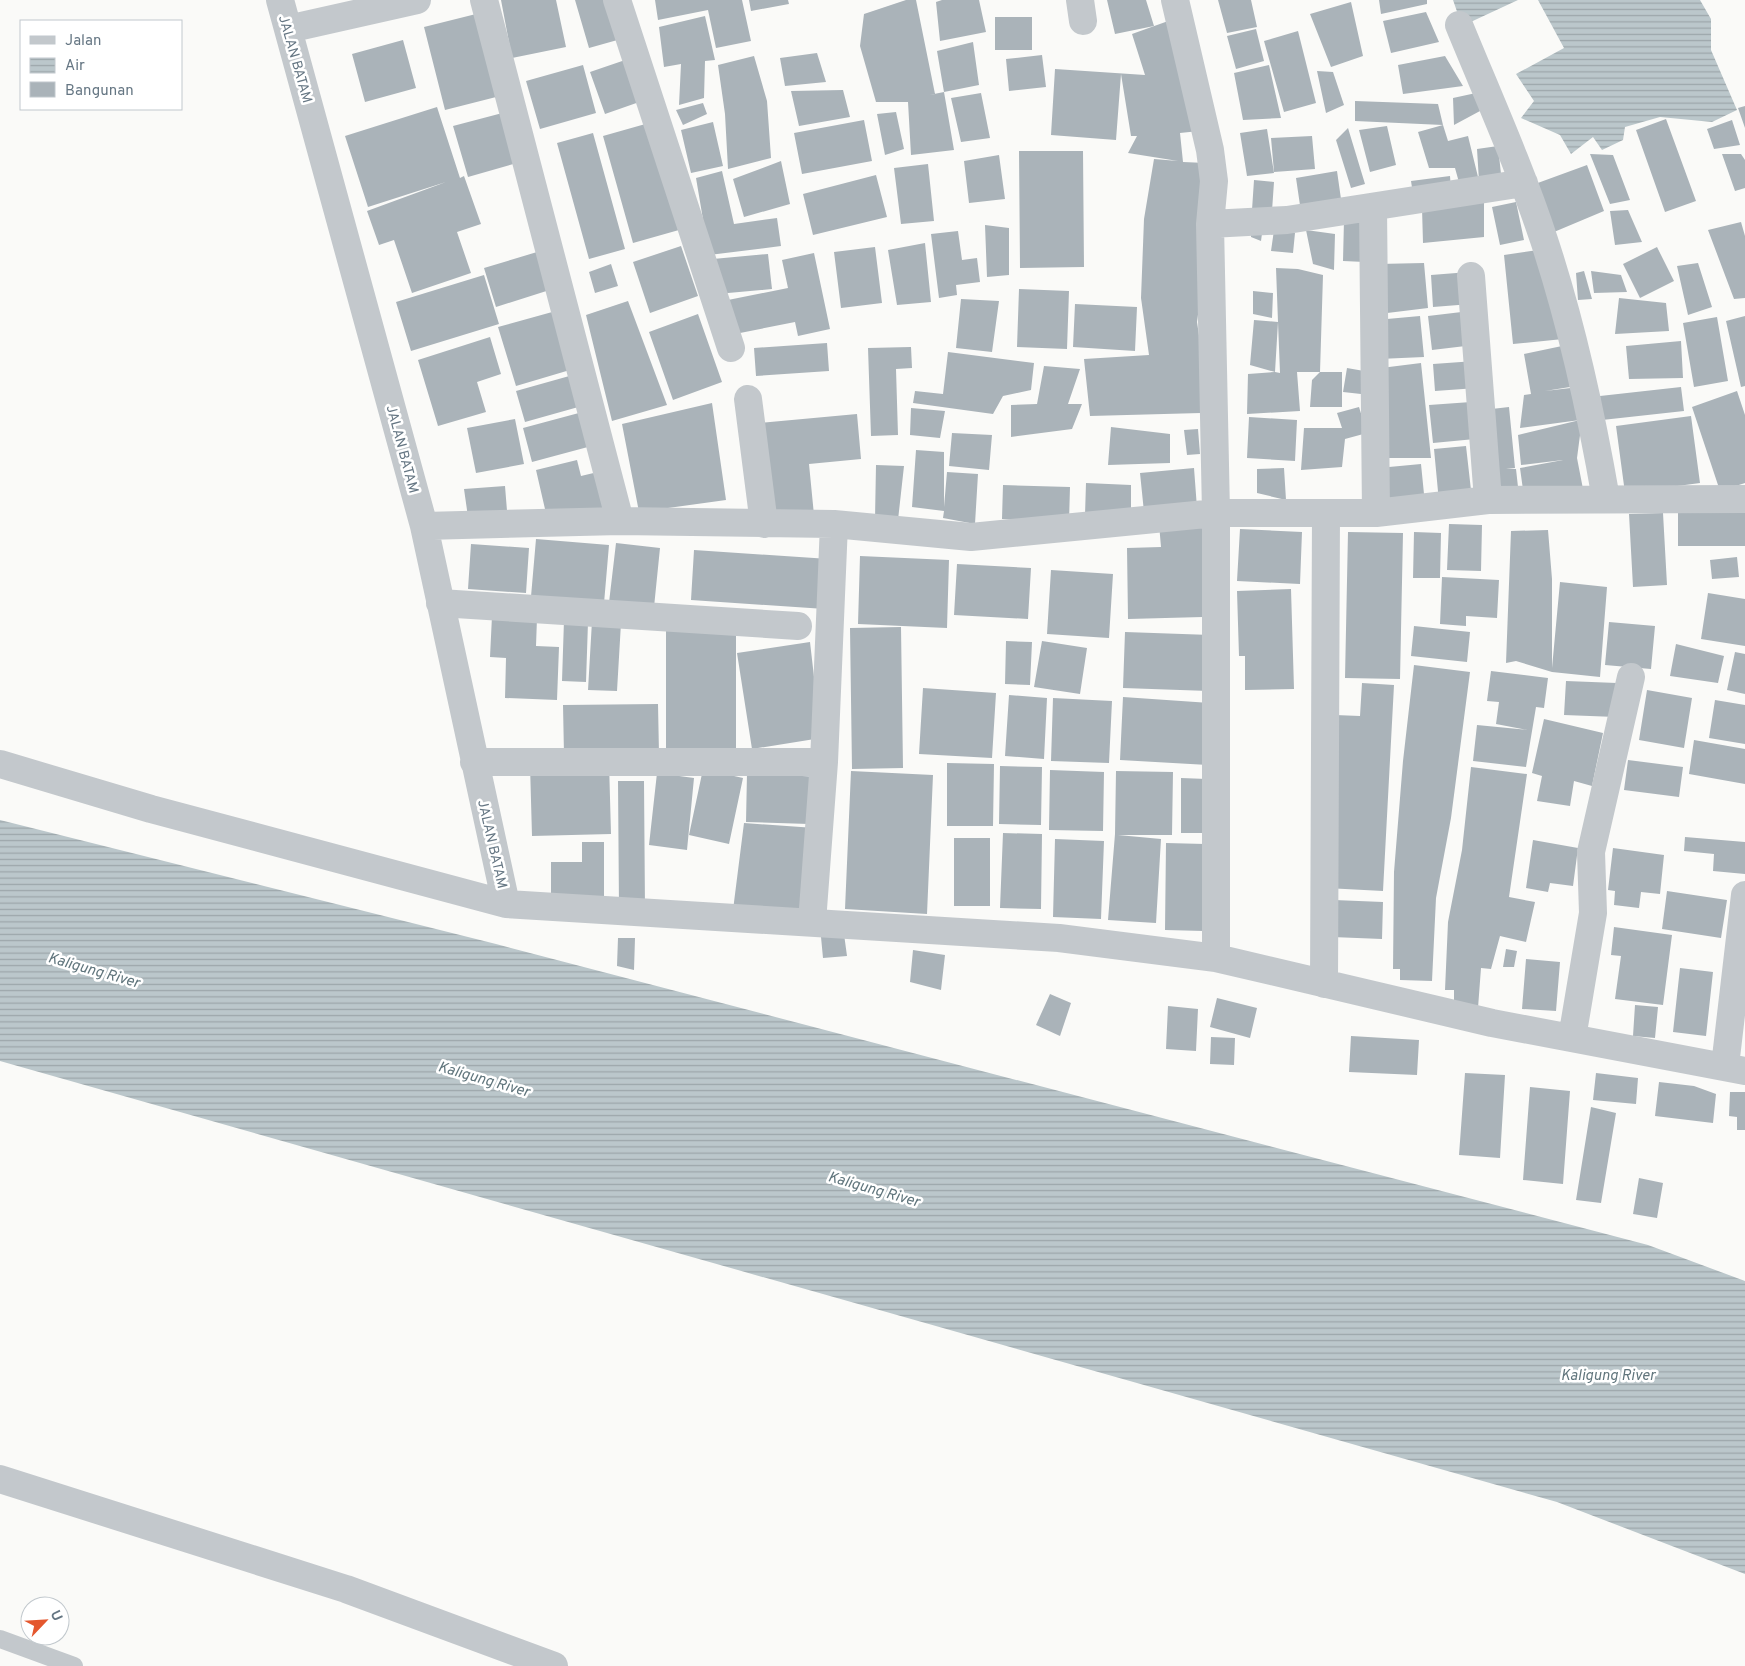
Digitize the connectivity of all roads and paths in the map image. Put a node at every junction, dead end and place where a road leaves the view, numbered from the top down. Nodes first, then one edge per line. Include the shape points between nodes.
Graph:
1 (280, 0) edge
2 (417, 0) edge
3 (484, 0) edge
4 (617, 0) edge
5 (1175, 0) edge
6 (1459, 25) dead end
7 (288, 29) junction
8 (1524, 183) junction
9 (1374, 207) junction
10 (1210, 224) junction
11 (1471, 276) dead end
12 (732, 348) dead end
13 (748, 399) dead end
14 (1606, 499) junction
15 (1745, 499) edge
16 (1488, 500) junction
17 (1216, 513) junction
18 (1326, 513) junction
19 (1376, 513) junction
20 (620, 521) junction
21 (764, 524) junction
22 (834, 524) junction
23 (424, 526) junction
24 (440, 602) junction
25 (798, 626) dead end
26 (1631, 677) dead end
27 (474, 762) junction
28 (824, 762) junction
29 (0, 764) edge
30 (1744, 903) edge
31 (506, 904) junction
32 (812, 922) junction
33 (1216, 958) junction
34 (1324, 984) junction
35 (1572, 1038) junction
36 (1735, 1068) edge
37 (0, 1479) edge
38 (0, 1639) edge
39 (74, 1666) edge
40 (554, 1666) edge

1 - 7 street, JALAN BATAM
2 - 7 street
3 - 20 street
4 - 12 street
5 - 10 street via 1210,150 1214,181
6 - 8 street
7 - 23 street, JALAN BATAM
8 - 9 street
8 - 14 street via 1545,241 1590,406
9 - 10 street via 1287,220
9 - 19 street
10 - 17 street
11 - 16 street
13 - 21 street
14 - 15 street
14 - 16 street
16 - 19 street
17 - 18 street
17 - 22 street via 971,537
17 - 33 street
18 - 19 street
18 - 34 street
20 - 21 street
20 - 23 street
21 - 22 street
22 - 28 street
23 - 24 street, JALAN BATAM
24 - 25 street
24 - 27 street, JALAN BATAM
26 - 35 street via 1591,852 1593,913
27 - 28 street
27 - 31 street, JALAN BATAM
28 - 32 street
29 - 31 street via 151,809
30 - 36 street
31 - 32 street
32 - 33 street via 1059,938
33 - 34 street
34 - 35 street
35 - 36 street
37 - 40 street via 346,1589
38 - 39 lane

